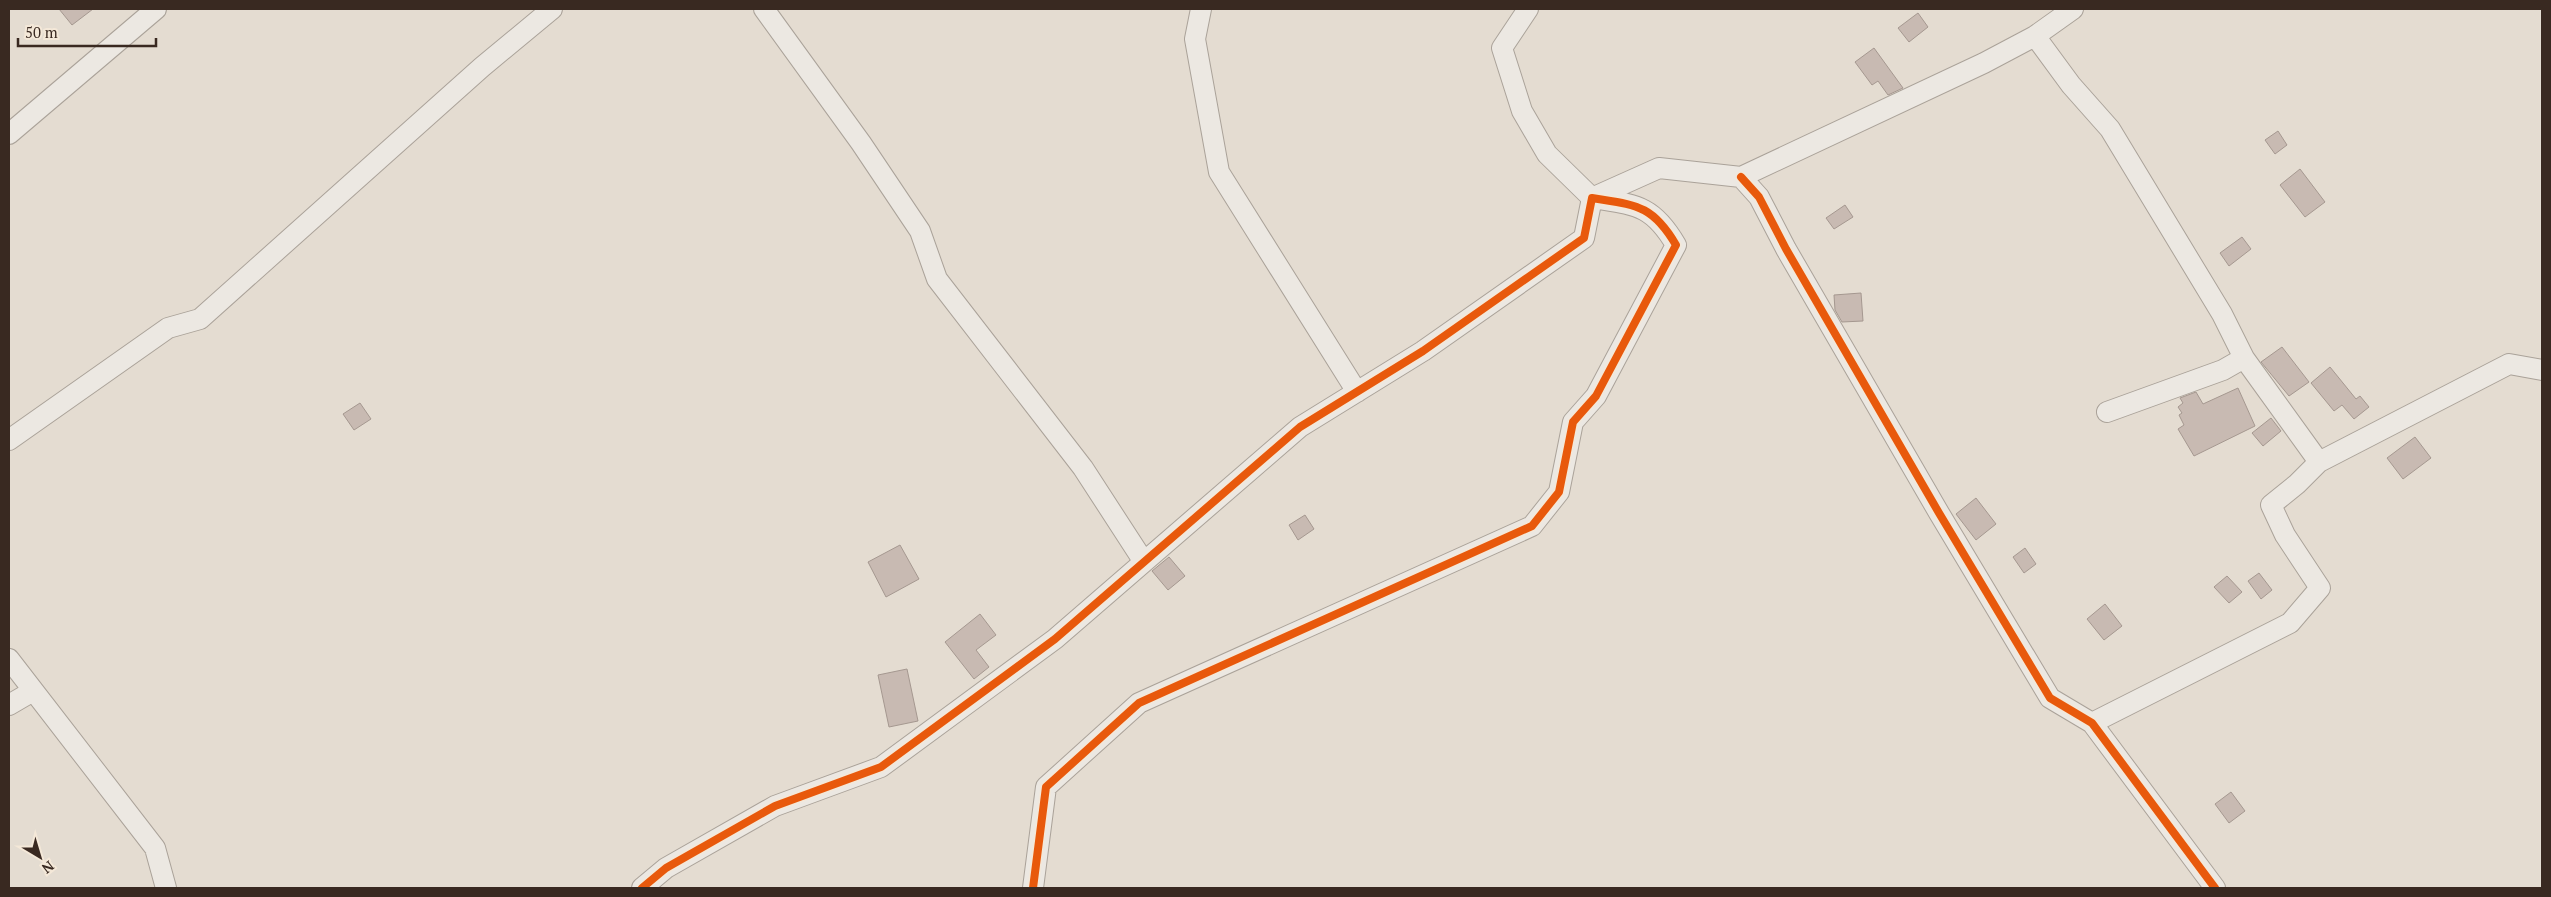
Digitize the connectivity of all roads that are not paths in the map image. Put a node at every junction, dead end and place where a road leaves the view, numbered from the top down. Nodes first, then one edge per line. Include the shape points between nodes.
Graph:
1 (156, 9) edge
2 (552, 9) edge
3 (764, 9) edge
4 (1201, 9) edge
5 (1528, 9) edge
6 (2073, 9) edge
7 (2035, 36) junction
8 (9, 134) edge
9 (1741, 176) junction
10 (1592, 198) junction
11 (2244, 358) junction
12 (2542, 370) edge
13 (1357, 392) junction
14 (2107, 412) dead end
15 (9, 440) edge
16 (2319, 462) junction
17 (1144, 562) junction
18 (9, 659) edge
19 (33, 691) junction
20 (9, 705) edge
21 (2092, 723) junction
22 (166, 888) edge
23 (642, 888) edge
24 (1033, 888) edge
25 (2214, 888) edge

1 - 8 street
2 - 15 street via 482,67 200,318 168,328
3 - 17 street via 920,231 937,279 1083,468
4 - 13 street via 1196,38 1219,172
5 - 10 street via 1502,48 1522,111 1547,154
6 - 7 street
7 - 9 street
7 - 11 street via 2110,129 2222,314
9 - 10 street via 1659,168
9 - 21 street via 1759,197 1786,249 2050,698
10 - 13 street via 1584,238 1423,351
10 - 24 street via 1640,206 1666,227 1676,245 1596,396 1573,422 1559,492 1532,526 1139,703 1046,787
11 - 14 street via 2223,370
11 - 16 street
12 - 16 street via 2509,364
13 - 17 street via 1300,427
16 - 21 street via 2271,505 2285,535 2320,588 2290,623
17 - 23 street via 1055,639 882,767 775,806 666,868
18 - 19 street
19 - 20 street
19 - 22 street via 155,848
21 - 25 street

